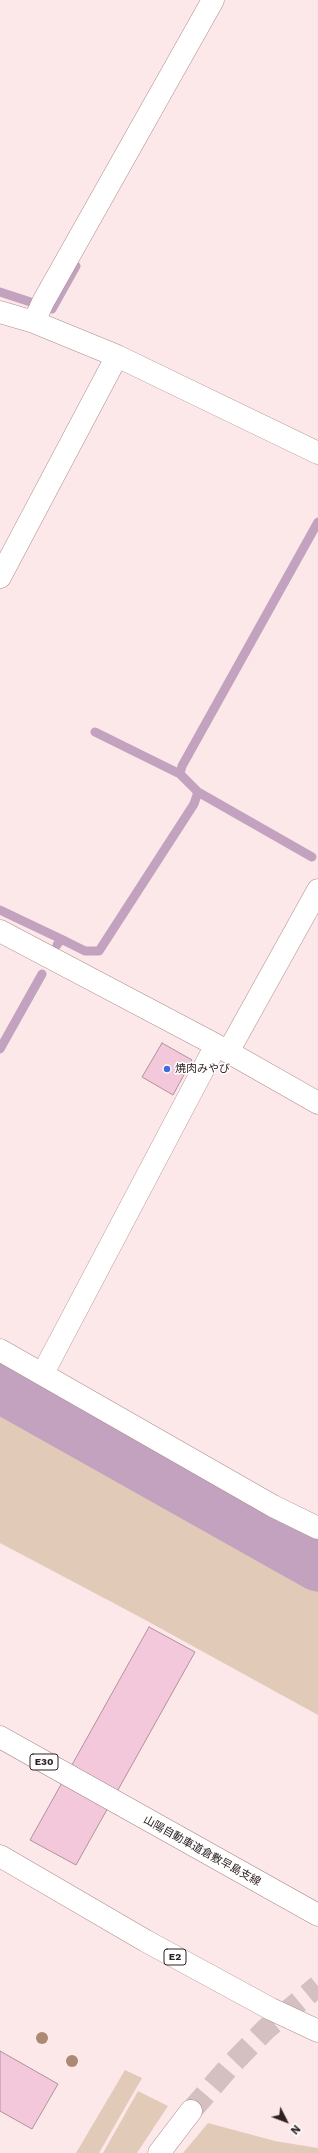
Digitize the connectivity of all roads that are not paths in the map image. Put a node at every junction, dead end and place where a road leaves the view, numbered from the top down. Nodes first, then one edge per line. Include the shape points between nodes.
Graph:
1 (213, 0) edge
2 (39, 311) junction
3 (0, 312) edge
4 (117, 356) junction
5 (318, 453) edge
6 (0, 577) edge
7 (318, 890) edge
8 (0, 931) edge
9 (222, 1048) junction
10 (318, 1102) edge
11 (0, 1350) edge
12 (43, 1374) junction
13 (318, 1528) edge
14 (0, 1737) edge
15 (0, 1856) edge
16 (318, 1915) edge
17 (318, 2032) edge
18 (192, 2111) tunnel mouth
19 (159, 2153) edge

1 - 2 main road
2 - 3 main road
2 - 4 main road
4 - 5 main road
4 - 6 main road
7 - 9 main road
8 - 9 main road
9 - 10 main road
9 - 12 main road
11 - 12 main road
12 - 13 main road via 273,1506
14 - 16 main road, 山陽自動車道倉敷早島支線 / E30
15 - 17 main road, E2 via 146,1941
18 - 19 main road

